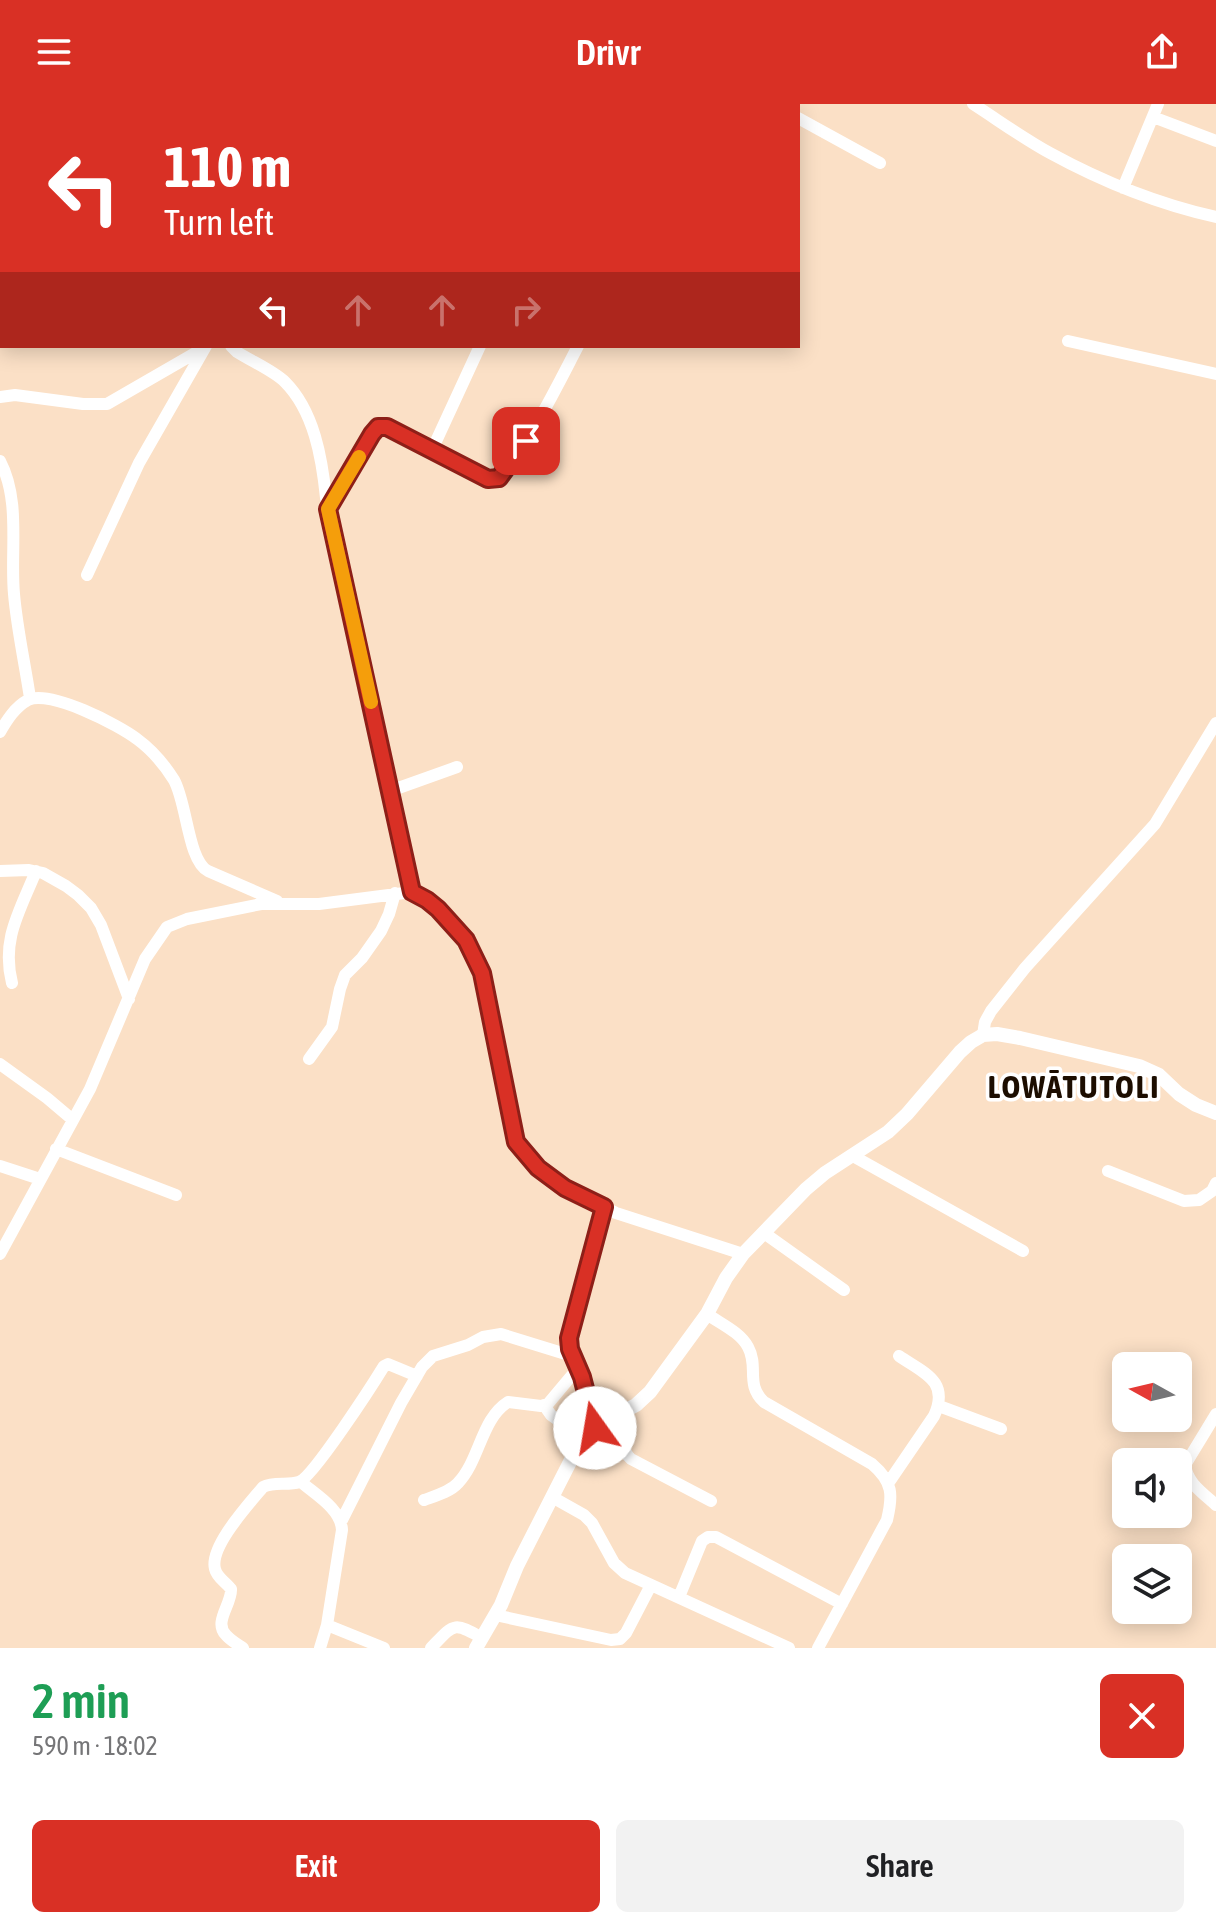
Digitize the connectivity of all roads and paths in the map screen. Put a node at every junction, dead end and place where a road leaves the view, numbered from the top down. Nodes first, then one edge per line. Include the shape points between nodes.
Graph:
1 (973, 104) edge
2 (1153, 108) edge
3 (800, 119) edge
4 (1216, 141) edge
5 (880, 163) dead end
6 (1123, 188) junction
7 (1216, 217) edge
8 (1068, 341) dead end
9 (203, 348) edge
10 (205, 348) edge
11 (233, 348) edge
12 (479, 348) edge
13 (577, 348) edge
14 (1216, 374) edge
15 (0, 397) edge
16 (432, 450) junction
17 (0, 461) edge
18 (328, 509) junction
19 (0, 573) edge
20 (87, 575) dead end
21 (13, 579) junction
22 (30, 698) junction
23 (1216, 723) edge
24 (0, 732) edge
25 (457, 767) dead end
26 (390, 791) junction
27 (0, 871) edge
28 (36, 871) junction
29 (412, 892) junction
30 (395, 893) junction
31 (283, 904) junction
32 (12, 983) dead end
33 (129, 999) junction
34 (983, 1035) junction
35 (309, 1059) dead end
36 (0, 1064) edge
37 (1216, 1113) edge
38 (73, 1120) junction
39 (56, 1149) junction
40 (853, 1156) junction
41 (0, 1166) edge
42 (1108, 1171) dead end
43 (40, 1179) junction
44 (1216, 1183) edge
45 (176, 1195) dead end
46 (604, 1207) junction
47 (764, 1233) junction
48 (1023, 1251) dead end
49 (0, 1254) edge
50 (743, 1254) junction
51 (844, 1290) dead end
52 (707, 1314) junction
53 (572, 1356) junction
54 (899, 1356) dead end
55 (578, 1368) junction
56 (417, 1376) junction
57 (544, 1405) junction
58 (939, 1406) junction
59 (628, 1411) junction
60 (1216, 1414) edge
61 (1001, 1429) dead end
62 (590, 1433) junction
63 (301, 1482) junction
64 (889, 1482) junction
65 (552, 1497) junction
66 (424, 1500) dead end
67 (711, 1501) dead end
68 (1216, 1505) edge
69 (342, 1520) junction
70 (651, 1585) junction
71 (679, 1597) junction
72 (842, 1604) junction
73 (495, 1615) junction
74 (327, 1625) junction
75 (479, 1643) edge
76 (772, 1644) edge
77 (243, 1648) edge
78 (320, 1648) edge
79 (384, 1648) edge
80 (431, 1648) edge
81 (789, 1648) edge
82 (818, 1648) edge

1 - 6 street via 1049,152
2 - 4 street
2 - 6 street
3 - 5 street
6 - 7 street
8 - 14 street
9 - 15 street via 107,404
10 - 20 street via 139,463
11 - 18 street via 284,380 307,414
12 - 16 street
13 - 16 street via 538,423 499,478 488,479
16 - 18 street via 378,427
17 - 21 street via 12,496
18 - 26 street
19 - 21 street
21 - 22 street
22 - 24 street
22 - 31 street via 76,707 135,737 176,784 199,864
23 - 34 street via 1155,824 1025,968 991,1011
25 - 26 street
26 - 29 street
27 - 28 street
28 - 32 street via 10,936
28 - 33 street via 66,886 91,908
29 - 30 street
29 - 46 street via 438,909 466,940 482,973 516,1142 565,1188
30 - 31 street
30 - 35 street via 381,931 345,975 332,1027
31 - 33 street via 261,904 167,927 145,959
33 - 38 street
34 - 37 street via 1020,1038 1139,1066
34 - 40 street via 960,1052 888,1132
36 - 38 street
38 - 39 street
39 - 43 street
39 - 45 street
40 - 47 street via 806,1189
40 - 48 street
41 - 43 street
42 - 44 street via 1184,1201 1199,1200
43 - 49 street
46 - 50 street
46 - 53 street via 569,1338
47 - 50 street
47 - 51 street
50 - 52 street
52 - 59 street via 650,1392
52 - 64 street via 742,1338 750,1350 753,1386 764,1402 872,1464
53 - 55 street
53 - 56 street via 491,1335 433,1356
54 - 58 street via 934,1380
55 - 57 street
55 - 62 street via 587,1393
56 - 63 street via 384,1366
56 - 69 street
57 - 62 street via 551,1415
57 - 66 street via 508,1402 500,1407 457,1485
58 - 61 street
58 - 64 street
59 - 62 street
59 - 67 street via 625,1453
60 - 68 street via 1185,1465 1191,1482
62 - 65 street
63 - 69 street
63 - 77 street via 263,1487 218,1550 215,1570 231,1589 221,1629
64 - 72 street via 892,1502 887,1520
65 - 70 street via 592,1523 625,1573
65 - 73 street
69 - 74 street
70 - 71 street
70 - 73 street via 620,1639
71 - 72 street via 702,1541 716,1537
71 - 76 street
72 - 82 street
73 - 75 street
74 - 78 street
74 - 79 street
75 - 80 street via 458,1626
76 - 81 street

